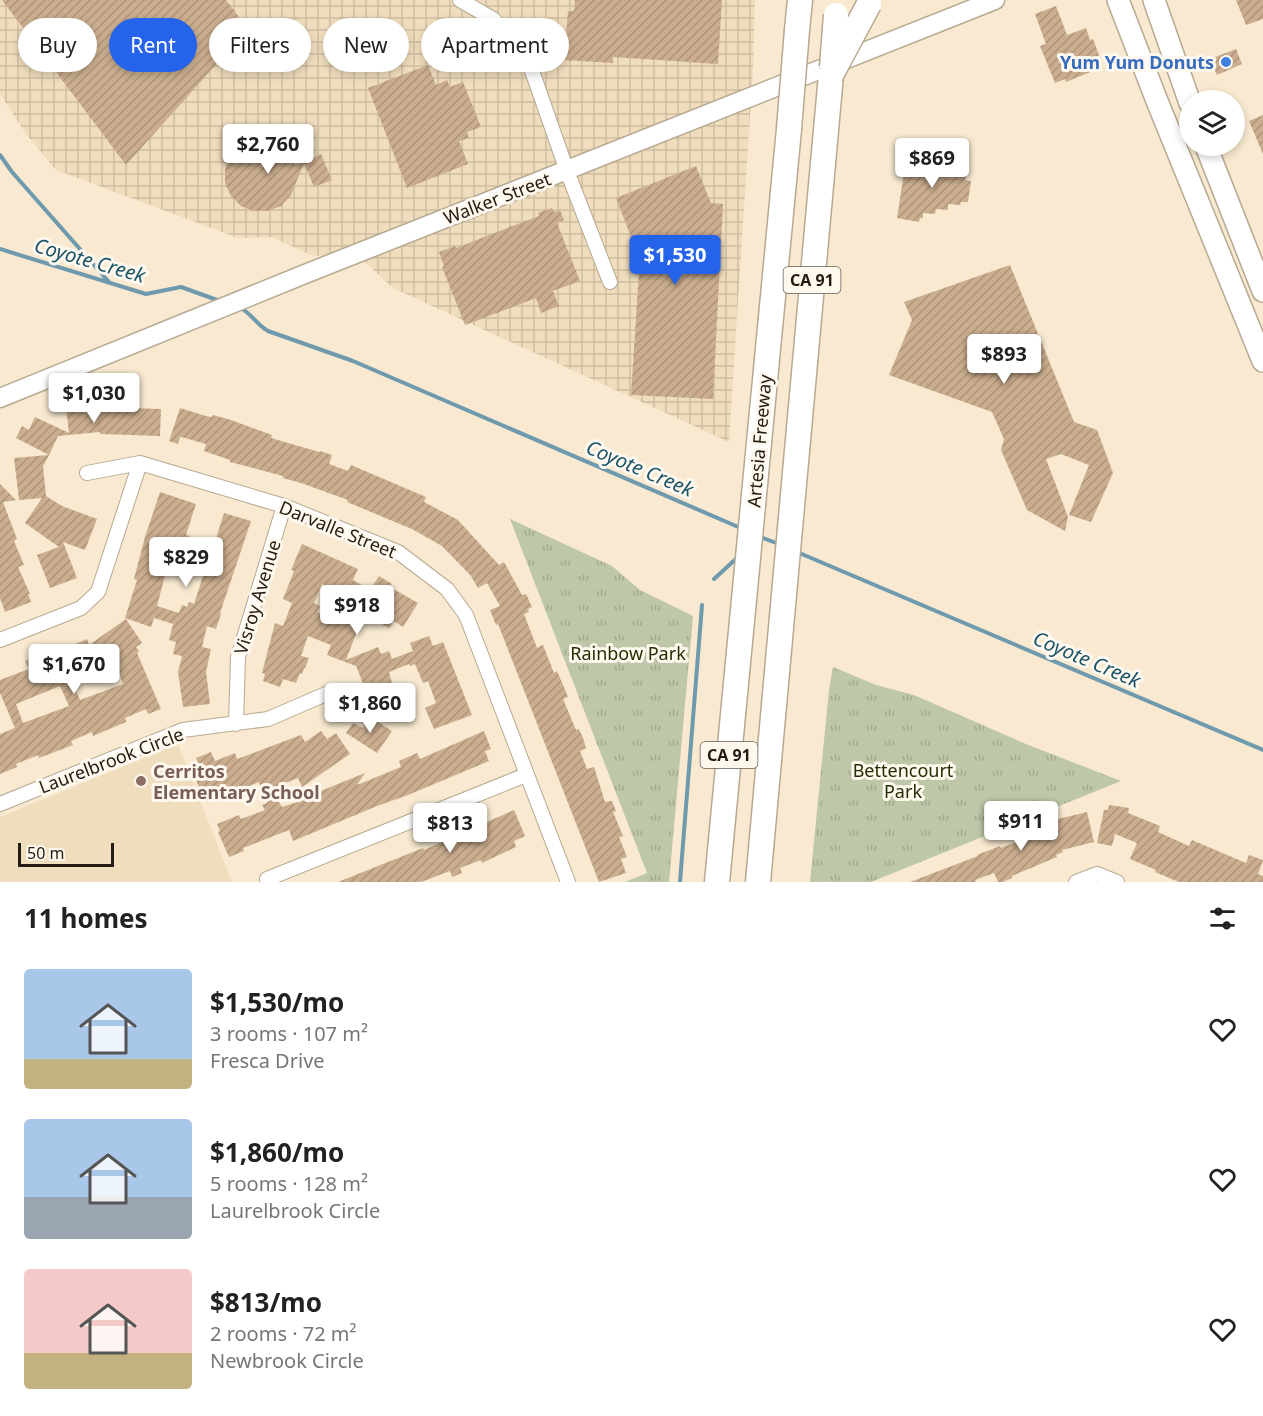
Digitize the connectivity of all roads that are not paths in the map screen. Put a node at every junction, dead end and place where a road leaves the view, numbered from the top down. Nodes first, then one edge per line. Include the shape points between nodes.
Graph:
1 (460, 0) edge
2 (800, 0) edge
3 (995, 0) edge
4 (1118, 0) edge
5 (1154, 0) edge
6 (869, 2) edge
7 (836, 8) edge
8 (831, 75) junction
9 (1185, 90) edge
10 (1210, 156) edge
11 (567, 171) junction
12 (610, 282) dead end
13 (1263, 291) edge
14 (1263, 361) edge
15 (0, 398) edge
16 (140, 464) junction
17 (87, 473) dead end
18 (284, 506) junction
19 (0, 640) edge
20 (326, 694) dead end
21 (236, 724) junction
22 (526, 775) junction
23 (0, 804) edge
24 (267, 879) dead end
25 (568, 882) edge
26 (717, 882) edge
27 (758, 882) edge
28 (1076, 882) edge
29 (1117, 882) edge

1 - 11 street via 493,20 530,64
2 - 26 highway, Artesia Freeway / CA 91, bridge
3 - 11 main road, Walker Street
4 - 14 main road
5 - 9 main road
6 - 8 highway, bridge
7 - 8 highway, CA 91, bridge
8 - 27 highway, CA 91
10 - 13 main road
11 - 12 street
11 - 15 main road, Walker Street
16 - 17 street, Darvalle Street
16 - 18 street, Darvalle Street
16 - 19 street via 98,592 81,608
18 - 21 street, Visroy Avenue via 238,657
18 - 22 street, Darvalle Street via 398,552 447,589 466,615
20 - 21 street, Laurelbrook Circle via 268,719
21 - 23 street, Laurelbrook Circle via 183,730
22 - 24 street
22 - 25 street, Darvalle Street
28 - 29 street via 1097,874

